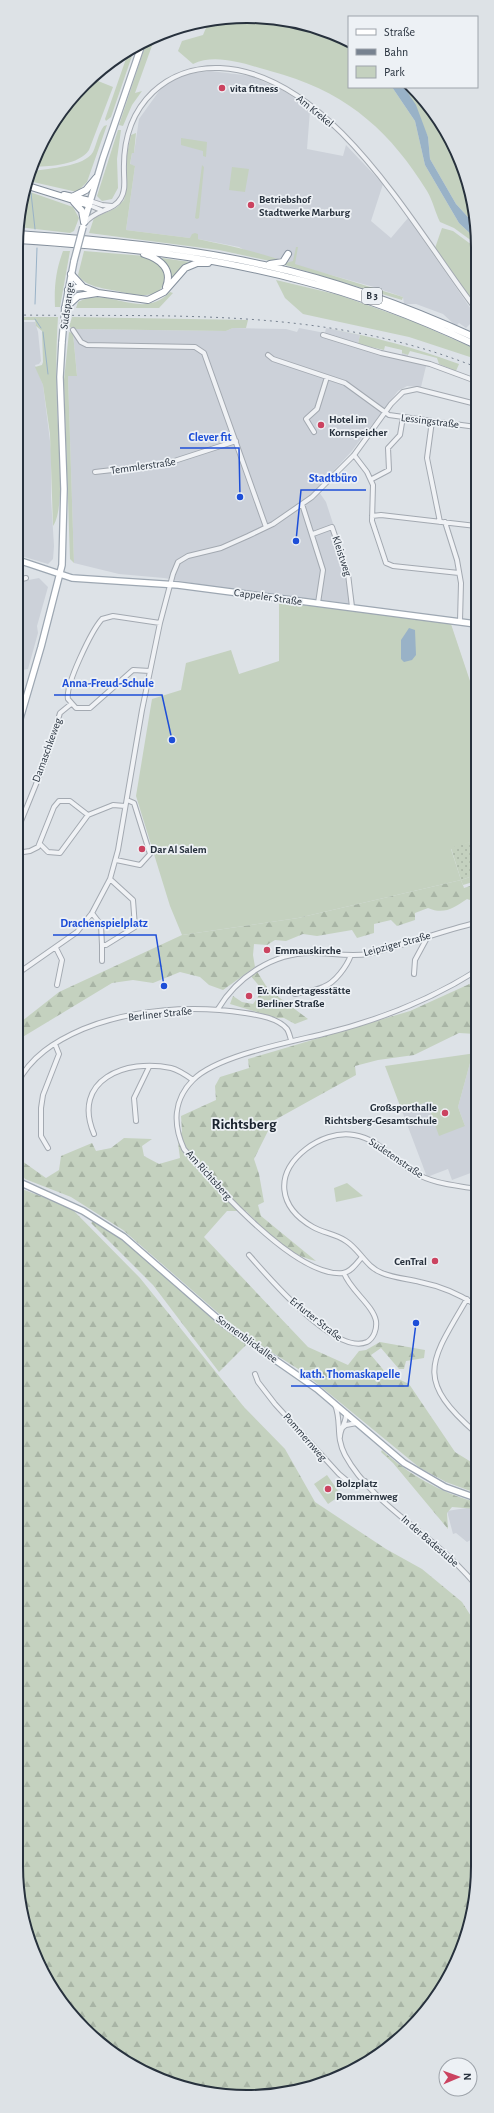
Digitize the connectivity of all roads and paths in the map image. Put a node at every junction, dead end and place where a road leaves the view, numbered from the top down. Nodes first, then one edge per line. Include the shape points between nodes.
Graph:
1 (140, 50) edge
2 (96, 178) junction
3 (32, 187) edge
4 (72, 198) junction
5 (89, 203) junction
6 (114, 206) junction
7 (102, 210) junction
8 (83, 225) junction
9 (23, 232) edge
10 (23, 235) edge
11 (37, 236) junction
12 (23, 240) edge
13 (133, 250) junction
14 (288, 254) dead end
15 (218, 262) junction
16 (263, 264) junction
17 (71, 274) junction
18 (83, 287) junction
19 (68, 290) junction
20 (164, 292) junction
21 (98, 293) junction
22 (83, 294) junction
23 (69, 301) junction
24 (471, 302) edge
25 (65, 308) joint
26 (73, 330) dead end
27 (323, 335) dead end
28 (471, 336) edge
29 (471, 343) edge
30 (268, 355) dead end
31 (327, 377) junction
32 (471, 380) edge
33 (471, 405) edge
34 (385, 412) junction
35 (403, 417) junction
36 (432, 421) junction
37 (471, 425) edge
38 (314, 432) dead end
39 (236, 441) junction
40 (354, 455) junction
41 (95, 472) dead end
42 (372, 479) junction
43 (302, 504) junction
44 (372, 516) junction
45 (440, 522) junction
46 (445, 522) junction
47 (471, 525) edge
48 (266, 527) junction
49 (313, 534) junction
50 (23, 562) edge
51 (459, 573) junction
52 (60, 574) junction
53 (26, 578) dead end
54 (23, 579) edge
55 (170, 584) junction
56 (318, 603) junction
57 (352, 607) junction
58 (460, 621) junction
59 (160, 623) junction
60 (471, 623) edge
61 (150, 671) junction
62 (70, 704) junction
63 (23, 707) edge
64 (126, 800) junction
65 (125, 806) junction
66 (88, 815) junction
67 (23, 816) edge
68 (40, 844) junction
69 (23, 852) edge
70 (116, 860) junction
71 (110, 879) junction
72 (92, 913) junction
73 (471, 924) edge
74 (428, 936) junction
75 (102, 945) junction
76 (56, 948) junction
77 (351, 955) junction
78 (102, 961) dead end
79 (23, 970) edge
80 (414, 974) dead end
81 (471, 974) edge
82 (57, 985) dead end
83 (295, 994) dead end
84 (218, 1009) junction
85 (291, 1040) junction
86 (55, 1044) junction
87 (149, 1067) junction
88 (23, 1074) edge
89 (193, 1080) junction
90 (136, 1121) dead end
91 (94, 1134) dead end
92 (48, 1148) dead end
93 (23, 1184) edge
94 (471, 1188) edge
95 (248, 1255) dead end
96 (362, 1257) junction
97 (344, 1273) junction
98 (467, 1299) junction
99 (471, 1302) edge
100 (255, 1374) dead end
101 (334, 1403) junction
102 (346, 1413) junction
103 (338, 1421) junction
104 (357, 1423) junction
105 (341, 1429) junction
106 (471, 1429) edge
107 (340, 1442) junction
108 (364, 1481) junction
109 (471, 1496) edge
110 (471, 1580) edge

1 - 2 main road, Südspange
2 - 4 highway via 86,190
2 - 5 main road, Südspange
3 - 4 highway
4 - 5 highway
4 - 8 highway via 82,211
5 - 6 street
5 - 7 street
5 - 8 main road, Südspange
6 - 7 street
6 - 24 street, Am Krekel via 124,189 124,160 130,129 137,112 152,94 164,83 189,71 213,68 245,72 288,90 335,128 383,179
7 - 8 street via 91,216
8 - 17 main road, Südspange, bridge
9 - 11 highway, B 3
10 - 11 highway, B 3
11 - 16 highway, B 3 via 168,248
12 - 13 highway, B 3
13 - 15 highway, B 3
13 - 20 highway, B 3 via 155,257 163,264 168,277
14 - 16 highway via 280,263
15 - 20 highway, B 3 via 197,263 185,268
15 - 29 highway, B 3 via 304,281 358,298 442,329
16 - 28 highway, B 3 via 351,288
17 - 18 highway, B 3
17 - 19 main road, Südspange
18 - 19 highway
18 - 21 highway, B 3
19 - 22 highway, B 3
19 - 23 main road, Südspange
20 - 21 highway, B 3 via 155,298 144,300
21 - 22 highway, B 3
22 - 23 highway, B 3
23 - 25 highway, B 3
25 - 52 main road, Südspange, bridge via 60,377 64,489
26 - 39 street via 81,342 87,345 180,346 199,349 204,353
27 - 32 street
30 - 31 street via 273,359
31 - 34 street via 351,387
31 - 38 street via 317,409 306,419
33 - 34 street via 410,389 397,397
34 - 35 street, Lessingstraße
34 - 40 street
35 - 36 street, Lessingstraße
35 - 42 street via 400,435 388,448 389,470
36 - 37 street, Lessingstraße
36 - 45 street via 428,458
39 - 41 street, Temmlerstraße via 165,464
39 - 48 street
40 - 42 street
40 - 43 street via 330,481
42 - 44 street
43 - 48 street
43 - 49 street
44 - 45 street
44 - 51 street via 388,565
45 - 46 street
46 - 47 street
46 - 51 street
48 - 55 street via 221,548 185,557 176,565
49 - 56 street via 323,570
49 - 57 street, Kleistweg via 332,527 348,574
50 - 52 main road, Cappeler Straße
51 - 58 street
52 - 55 main road, Cappeler Straße via 85,579
52 - 63 main road, Südspange
53 - 54 street
55 - 56 main road, Cappeler Straße
55 - 59 street
56 - 57 main road, Cappeler Straße
57 - 58 main road, Cappeler Straße
58 - 60 main road, Cappeler Straße
59 - 61 street
59 - 62 street via 113,616 102,619 71,677 67,695
61 - 62 street via 133,670 90,708 76,708
61 - 64 street
62 - 67 street, Damaschkeweg via 60,713 45,762
64 - 65 street
64 - 70 street via 134,803 150,851 149,856 140,865
65 - 66 street via 113,805
65 - 70 street
66 - 68 street via 60,853 48,852
66 - 68 street via 70,801 59,801 54,807
68 - 69 street via 30,851
70 - 71 street
71 - 72 street
71 - 75 street via 133,900 135,925 132,930
72 - 75 street via 101,924
72 - 76 street via 77,932
73 - 74 street, Leipziger Straße
74 - 77 street, Leipziger Straße via 370,953
74 - 80 street via 415,960
75 - 78 street
76 - 79 street
76 - 82 street via 62,960
77 - 83 street via 345,967 330,983
77 - 84 street, Leipziger Straße via 311,953 291,955 271,962 241,980 225,996
81 - 85 street, Am Richtsberg via 442,991 384,1015 323,1034
84 - 85 street, Berliner Straße via 257,1015 276,1021 286,1029
84 - 86 street, Berliner Straße via 173,1010 127,1016 82,1029
85 - 89 street, Am Richtsberg via 215,1065
86 - 88 street, Berliner Straße via 38,1054
86 - 92 street via 58,1056 40,1108 41,1136
87 - 89 street via 172,1068
87 - 90 street via 134,1098
87 - 91 street via 122,1070 100,1081 91,1096 88,1109
89 - 97 street, Am Richtsberg via 183,1091 176,1112 177,1134 184,1149 257,1227 309,1264
93 - 101 main road, Sonnenblickallee via 83,1211 124,1237 225,1325
94 - 96 street, Sudetenstraße via 429,1180 405,1166 379,1144 361,1136 340,1135 313,1145 293,1162 287,1171 284,1191 287,1202 304,1221 316,1229 344,1240
95 - 97 street, Erfurter Straße via 282,1292 324,1328 344,1342 361,1344 369,1341 374,1334 376,1320 347,1281
96 - 97 street
96 - 98 street via 372,1268 382,1273 430,1284
98 - 99 street
98 - 106 street via 436,1356 434,1375 437,1388 444,1400
100 - 108 street, Pommernweg via 275,1404 327,1462 348,1482 355,1485
101 - 102 main road, Sonnenblickallee
101 - 103 street, In der Badestube
102 - 103 street via 341,1415
102 - 104 main road, Sonnenblickallee
102 - 105 street, In der Badestube
103 - 107 street, In der Badestube via 337,1432
104 - 105 street
104 - 109 main road, Sonnenblickallee via 417,1472 445,1487
105 - 107 street, In der Badestube
107 - 108 street, In der Badestube via 347,1458
108 - 110 street, In der Badestube

